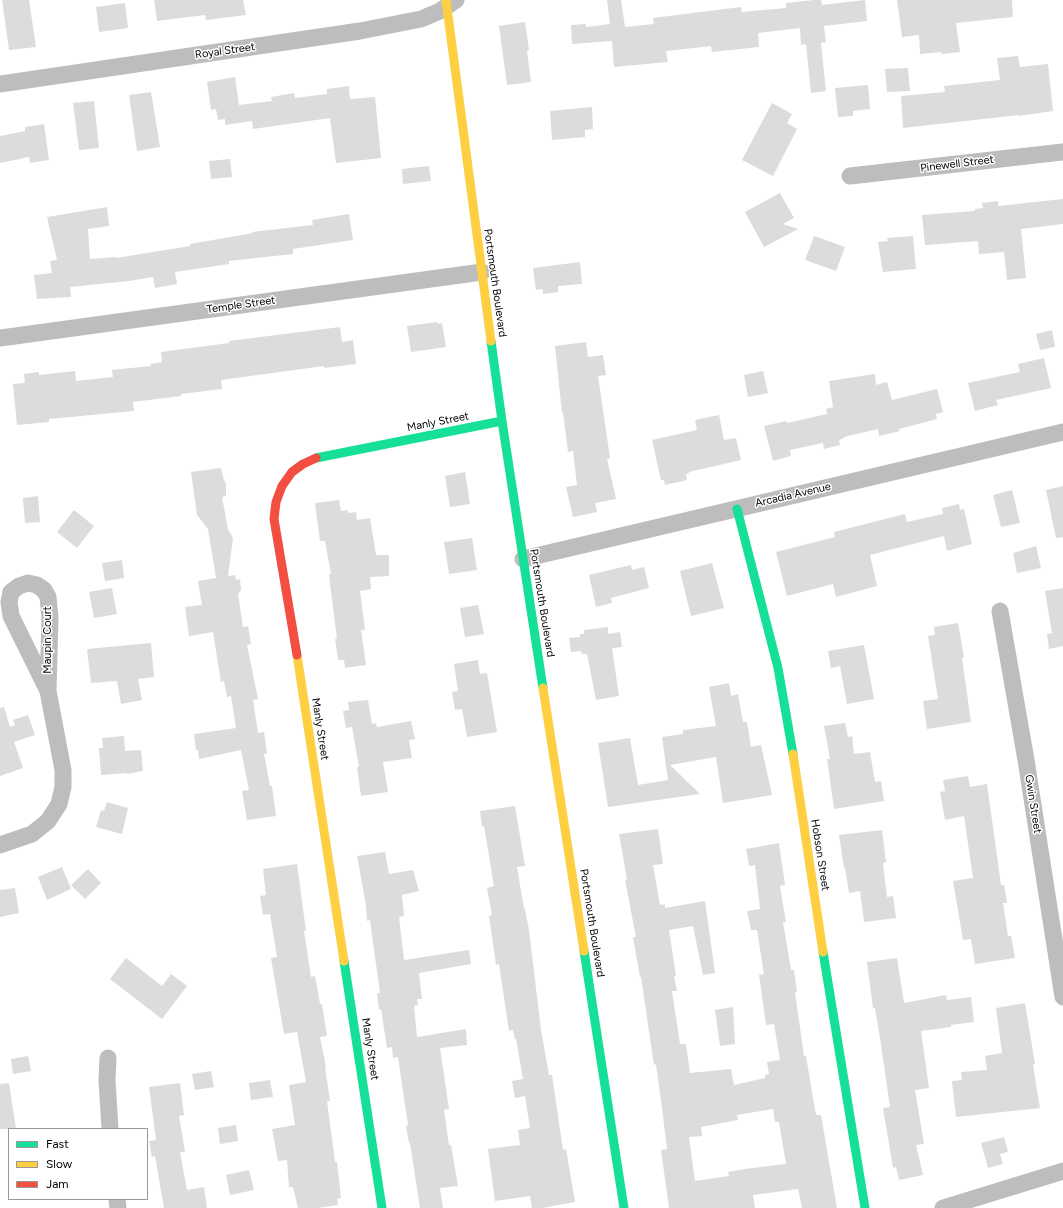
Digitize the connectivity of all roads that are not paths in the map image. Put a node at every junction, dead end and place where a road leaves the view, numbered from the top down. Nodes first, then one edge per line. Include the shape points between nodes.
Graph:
1 (450, 2) edge
2 (0, 84) edge
3 (1063, 152) edge
4 (850, 176) dead end
5 (482, 272) junction
6 (0, 338) edge
7 (502, 421) junction
8 (1063, 432) edge
9 (737, 509) junction
10 (523, 559) junction
11 (1000, 611) dead end
12 (48, 691) junction
13 (0, 845) edge
14 (1063, 997) edge
15 (108, 1058) dead end
16 (110, 1128) edge
17 (1063, 1171) edge
18 (382, 1208) edge
19 (624, 1208) edge
20 (865, 1208) edge
21 (943, 1208) edge

1 - 2 street, Royal Street via 440,11 421,19 360,31
1 - 5 street, Portsmouth Boulevard
3 - 4 street, Pinewell Street
5 - 6 street, Temple Street
5 - 7 street, Portsmouth Boulevard
7 - 10 street, Portsmouth Boulevard
7 - 18 street, Manly Street via 315,458 292,472 282,486 276,502 274,519
8 - 9 street, Arcadia Avenue
9 - 10 street, Arcadia Avenue
9 - 20 street, Hobson Street via 779,676
10 - 19 street, Portsmouth Boulevard
11 - 14 street, Gwin Street
12 - 12 street, Maupin Court via 11,616 11,592 19,586 37,586 44,590 48,597
12 - 13 street, Maupin Court via 63,770 59,804 48,821 32,834
15 - 16 street
17 - 21 street

